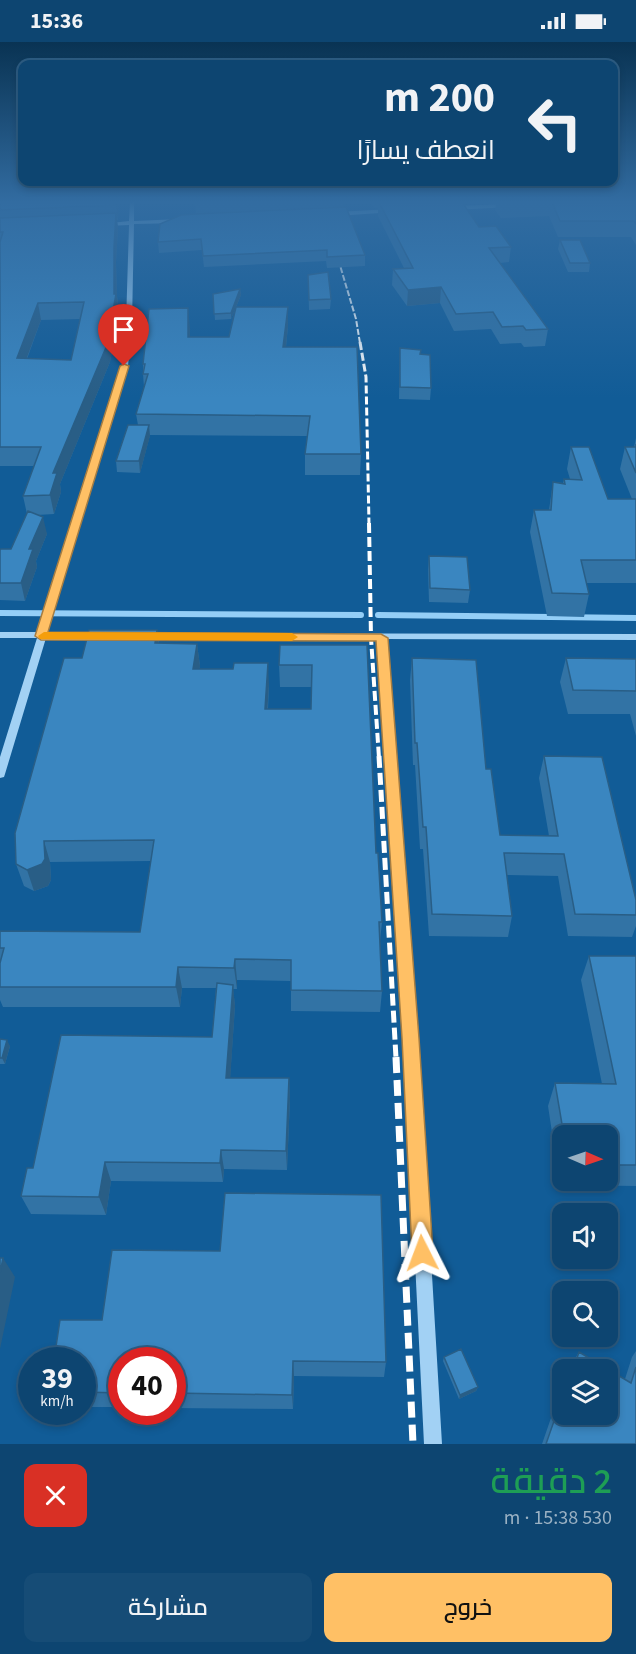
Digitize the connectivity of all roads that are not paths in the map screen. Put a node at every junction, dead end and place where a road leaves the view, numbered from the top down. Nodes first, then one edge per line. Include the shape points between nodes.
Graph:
1 (131, 267) edge
2 (0, 635) edge
3 (41, 636) junction
4 (112, 636) edge
5 (135, 636) edge
6 (636, 637) edge
7 (381, 638) junction
8 (0, 774) edge
9 (433, 1444) edge

1 - 3 street via 124,366
2 - 3 street
3 - 4 street
3 - 8 street
5 - 7 street
6 - 7 street
7 - 9 street via 411,1038

